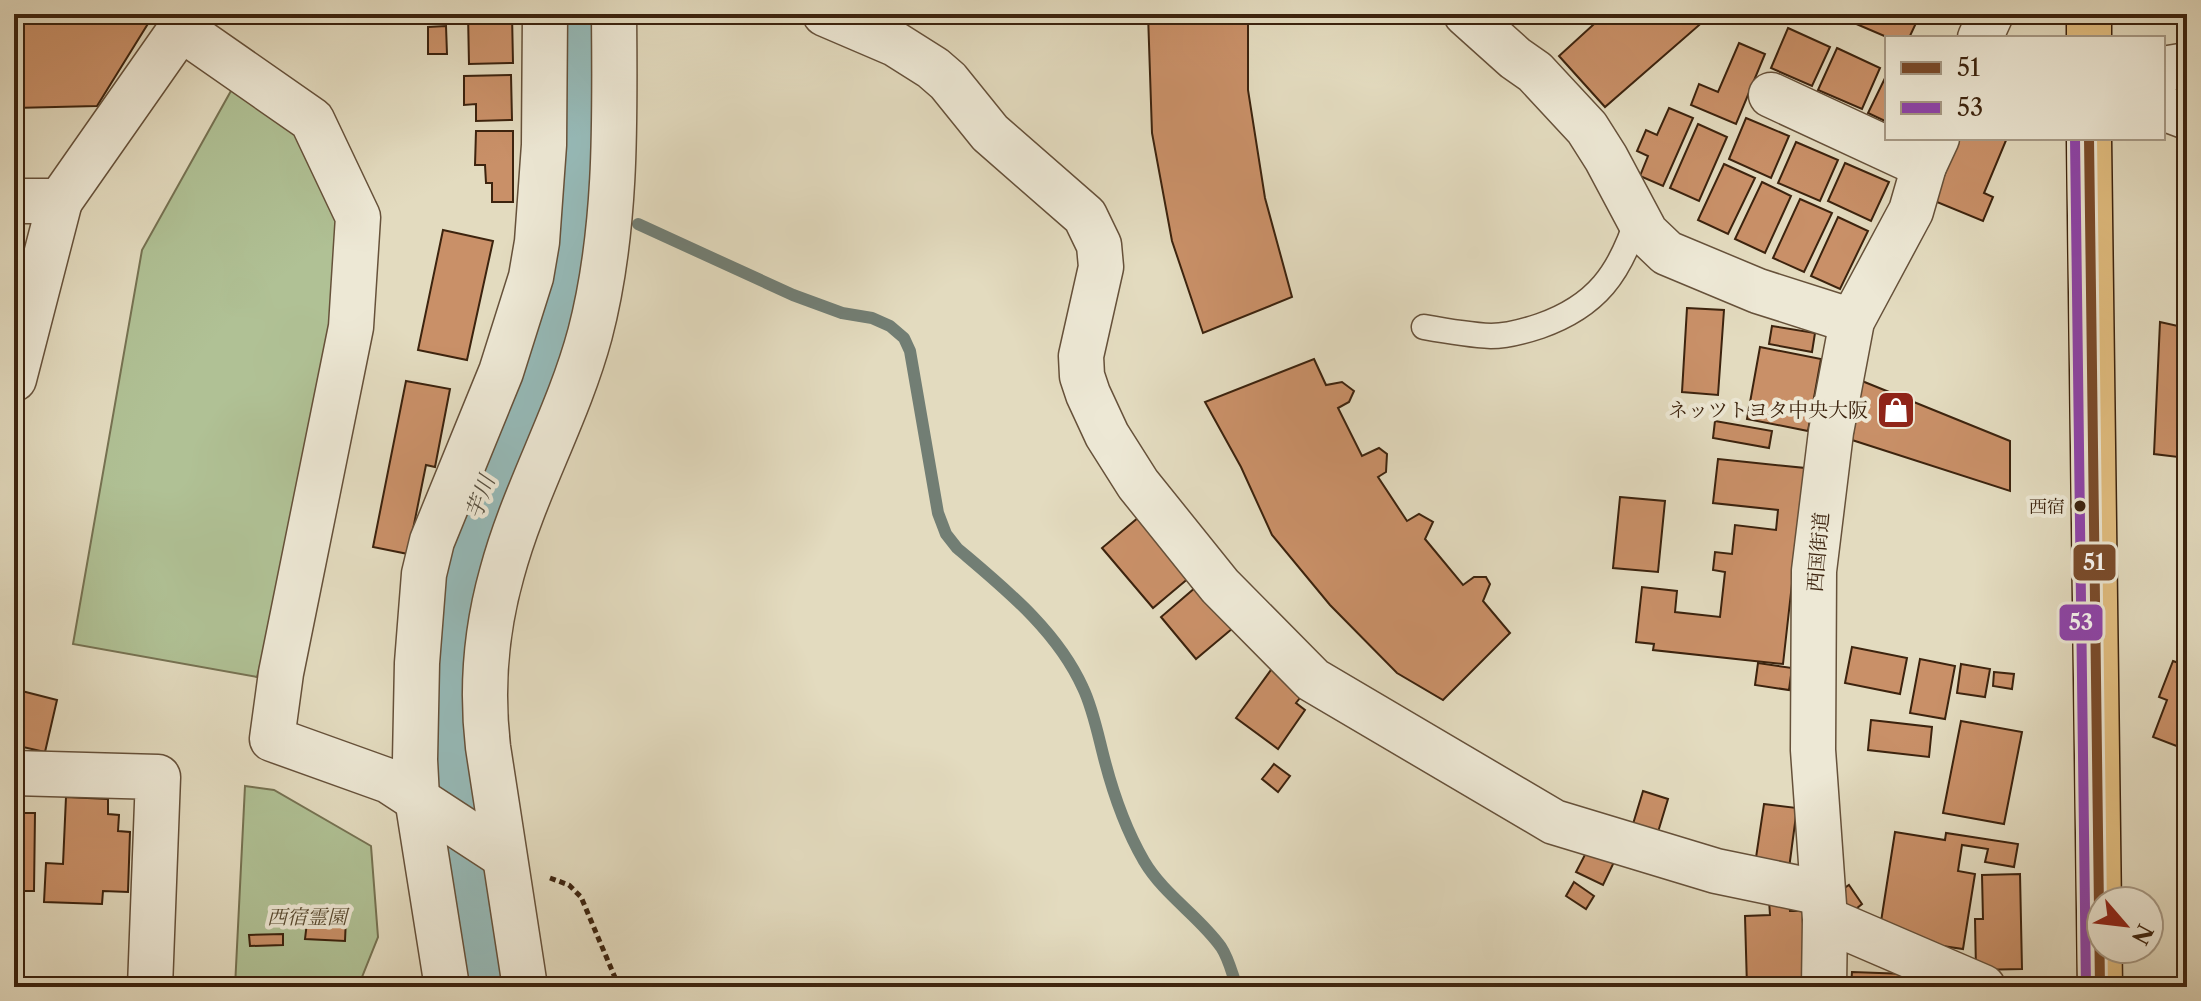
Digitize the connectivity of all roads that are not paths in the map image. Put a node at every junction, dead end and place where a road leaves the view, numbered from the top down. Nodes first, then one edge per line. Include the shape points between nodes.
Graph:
1 (545, 14) edge
2 (614, 14) edge
3 (825, 14) edge
4 (1466, 14) edge
5 (1991, 14) edge
6 (2089, 14) edge
7 (186, 21) edge
8 (1981, 36) edge
9 (2089, 36) edge
10 (2187, 65) edge
11 (2165, 69) edge
12 (1771, 95) dead end
13 (2165, 109) edge
14 (2187, 117) edge
15 (1885, 136) edge
16 (1897, 140) edge
17 (2089, 140) edge
18 (1930, 152) edge
19 (14, 201) edge
20 (60, 201) junction
21 (1638, 217) junction
22 (1852, 321) junction
23 (1424, 327) dead end
24 (14, 379) edge
25 (14, 773) edge
26 (426, 804) junction
27 (492, 847) junction
28 (1823, 906) junction
29 (150, 987) edge
30 (447, 987) edge
31 (525, 987) edge
32 (1824, 987) edge
33 (1983, 987) edge
34 (2100, 987) edge

1 - 26 street via 544,145 531,277 519,321 427,558 415,760
2 - 27 street via 610,188 596,307 572,392 502,570 487,644 484,715
3 - 28 street via 888,41 933,68 990,133 1085,216 1099,245 1101,267 1081,356 1082,376 1107,435 1138,484 1220,586 1313,680 1554,822
4 - 21 street via 1535,72 1587,128
5 - 8 street
6 - 9 highway
7 - 20 street
7 - 26 street via 312,120 358,217 351,327 272,739 389,781
10 - 11 street
12 - 15 street
13 - 14 street
16 - 18 street
17 - 34 highway
18 - 22 street, 西国街道 via 1911,211
19 - 20 street
20 - 24 street
21 - 22 street via 1667,253 1758,291
21 - 23 lane via 1611,277 1579,309 1535,328 1495,336
22 - 28 street, 西国街道 via 1831,432 1814,571 1813,750
25 - 29 street via 158,777
26 - 27 street
26 - 30 street
27 - 31 street
28 - 32 street, 西国街道
28 - 33 street

